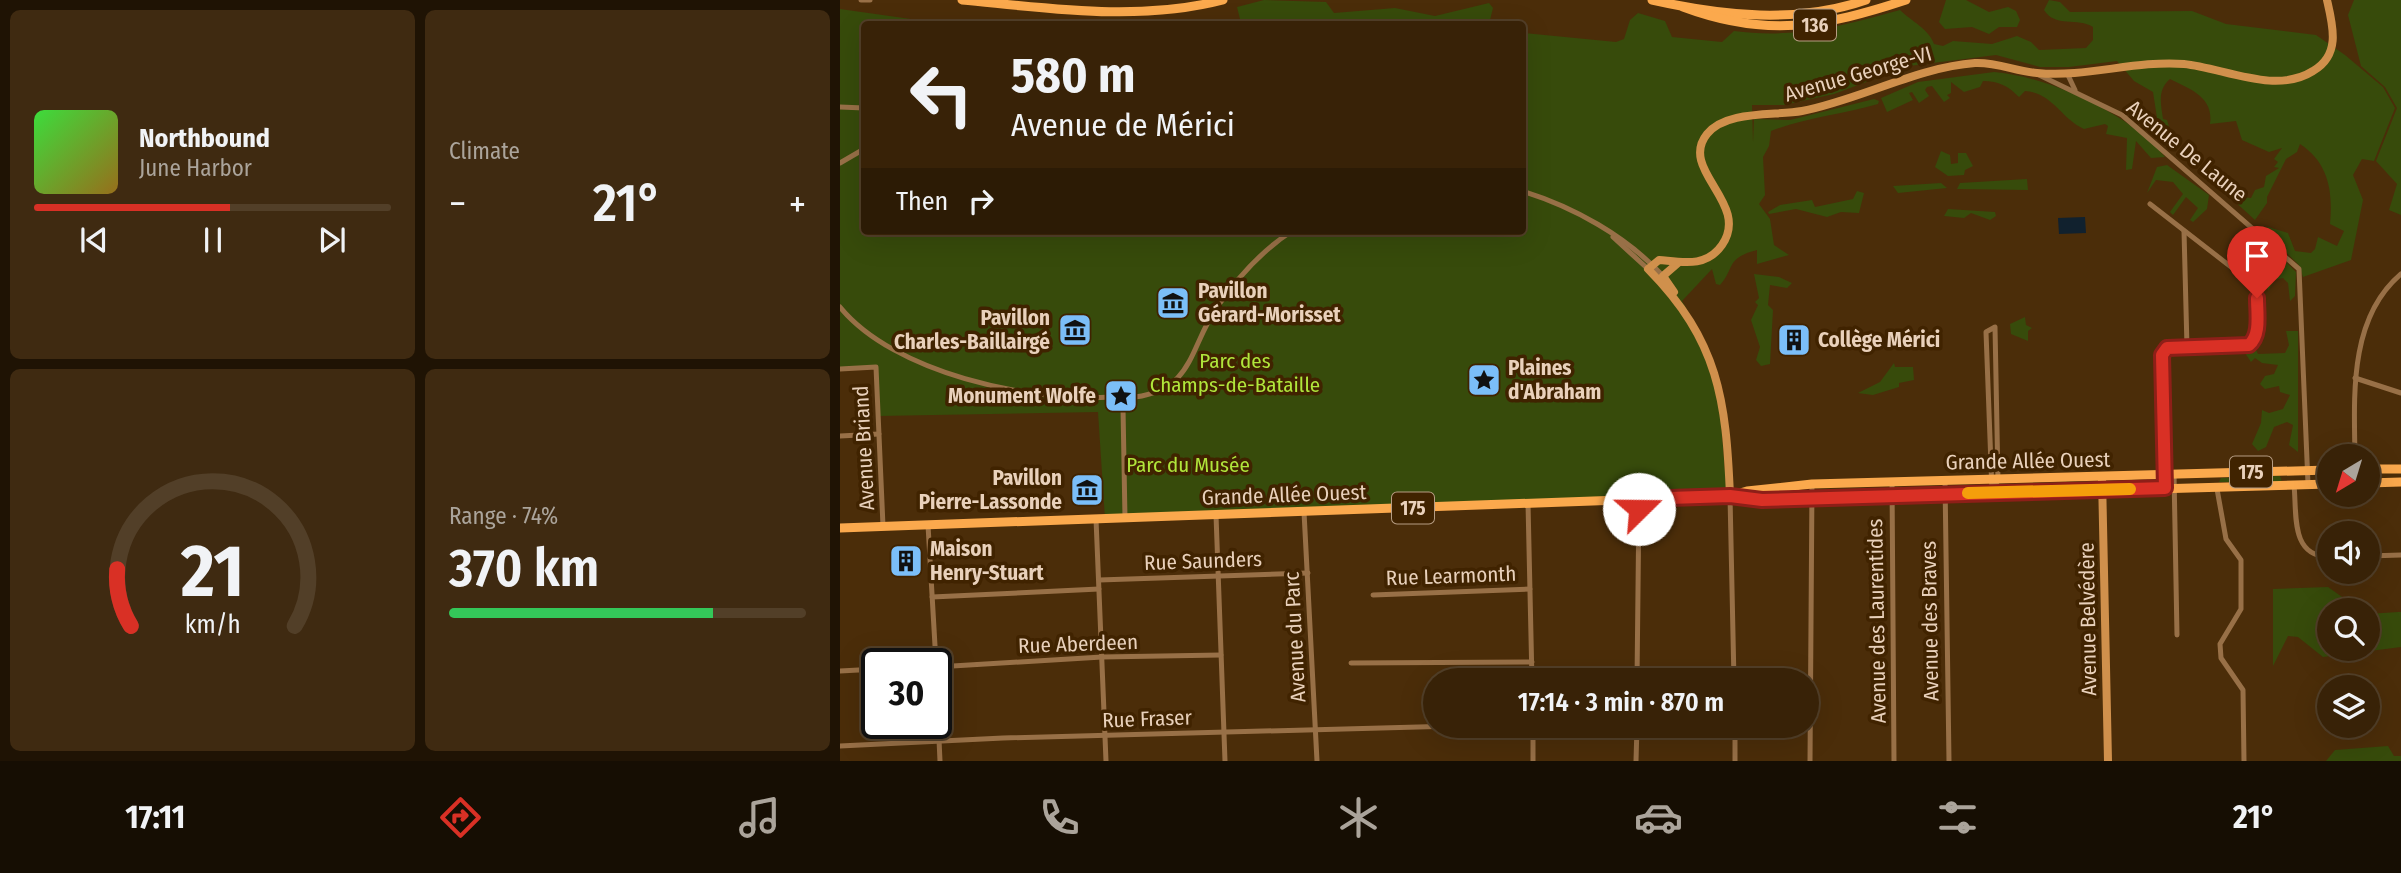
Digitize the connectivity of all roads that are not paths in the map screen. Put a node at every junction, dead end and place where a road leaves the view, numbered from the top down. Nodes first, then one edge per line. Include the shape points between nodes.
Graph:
1 (861, 0) edge
2 (870, 0) edge
3 (962, 0) edge
4 (1223, 0) edge
5 (1652, 0) edge
6 (1866, 0) edge
7 (1906, 0) edge
8 (2328, 0) edge
9 (1683, 7) junction
10 (2067, 73) junction
11 (2035, 74) junction
12 (2076, 90) junction
13 (840, 107) edge
14 (861, 108) edge
15 (861, 151) edge
16 (840, 163) edge
17 (1526, 193) edge
18 (2150, 204) dead end
19 (2185, 231) junction
20 (1287, 235) edge
21 (1678, 263) junction
22 (1650, 267) junction
23 (2401, 274) edge
24 (1663, 276) junction
25 (840, 307) edge
26 (1684, 312) junction
27 (2187, 346) junction
28 (840, 369) edge
29 (2355, 378) junction
30 (2401, 393) edge
31 (1110, 397) junction
32 (1135, 397) junction
33 (1123, 408) junction
34 (879, 434) junction
35 (840, 436) edge
36 (2355, 444) edge
37 (2401, 468) edge
38 (2380, 469) edge
39 (2306, 471) junction
40 (2317, 471) edge
41 (2169, 474) junction
42 (2102, 477) junction
43 (1994, 480) junction
44 (1892, 481) junction
45 (1945, 481) junction
46 (2401, 482) edge
47 (2380, 483) edge
48 (1812, 484) junction
49 (2308, 484) junction
50 (2317, 484) edge
51 (2294, 485) junction
52 (2169, 488) junction
53 (2217, 489) junction
54 (2103, 490) junction
55 (1992, 492) junction
56 (1944, 495) junction
57 (1730, 496) junction
58 (1891, 496) junction
59 (1812, 498) junction
60 (1639, 499) junction
61 (1528, 503) junction
62 (1304, 512) junction
63 (1216, 515) junction
64 (1125, 518) junction
65 (1096, 519) junction
66 (928, 525) junction
67 (883, 526) junction
68 (840, 528) edge
69 (2317, 555) edge
70 (2401, 555) edge
71 (2380, 556) edge
72 (1308, 573) junction
73 (1217, 578) junction
74 (1099, 580) junction
75 (1099, 589) junction
76 (1530, 589) junction
77 (1373, 594) dead end
78 (932, 597) junction
79 (2177, 635) dead end
80 (935, 648) edge
81 (1222, 655) junction
82 (1102, 657) junction
83 (1351, 663) dead end
84 (1532, 663) junction
85 (952, 664) edge
86 (1532, 668) edge
87 (1637, 668) edge
88 (1734, 668) edge
89 (861, 670) edge
90 (840, 671) edge
91 (1423, 727) edge
92 (1316, 730) junction
93 (1224, 733) junction
94 (1105, 736) junction
95 (1533, 738) edge
96 (1637, 738) edge
97 (1735, 738) edge
98 (939, 741) junction
99 (840, 746) edge
100 (940, 761) edge
101 (1106, 761) edge
102 (1225, 761) edge
103 (1317, 761) edge
104 (1533, 761) edge
105 (1636, 761) edge
106 (1735, 761) edge
107 (1810, 761) edge
108 (1894, 761) edge
109 (1949, 761) edge
110 (2108, 761) edge
111 (2244, 761) edge

1 - 2 street
3 - 4 main road via 1116,11
5 - 9 main road
6 - 9 main road, 136 via 1778,16
7 - 9 main road, 136 via 1839,21 1789,27 1735,24
8 - 10 street, Avenue George-VI via 2332,50 2320,66 2302,76 2253,79 2185,64
10 - 11 street, Avenue George-VI
10 - 12 street
11 - 12 street, Avenue De Laune
11 - 21 street, Avenue George-VI via 1993,63 1962,64 1811,109 1717,125 1703,139 1700,158 1726,208 1728,232 1718,250 1706,259
12 - 39 street, Avenue De Laune via 2122,115 2299,269
13 - 14 street
15 - 16 street
17 - 22 street via 1572,211 1623,240
18 - 19 street
19 - 27 street
19 - 27 street via 2244,277 2256,289 2257,298 2257,331 2249,345
20 - 32 street via 1255,260 1235,284 1211,317 1179,378 1161,391
21 - 22 street, Avenue George-VI via 1659,260
21 - 24 street, Avenue George-VI
22 - 24 street
22 - 26 street
23 - 29 street via 2369,317
24 - 26 street
25 - 31 street via 870,336 933,367 1060,398
26 - 57 street via 1707,354 1723,400
27 - 41 street via 2167,348 2162,355
28 - 34 street, Avenue Briand via 876,368
29 - 30 street
29 - 36 street
31 - 32 street via 1112,388 1121,383 1132,387
31 - 33 street via 1114,405
32 - 33 street
33 - 64 street
34 - 35 street
34 - 67 street, Avenue Briand
37 - 38 main road
39 - 40 main road, Grande Allée Ouest / 175
39 - 41 main road, Grande Allée Ouest / 175
39 - 49 street, Avenue De Laune
41 - 42 main road, Grande Allée Ouest / 175
41 - 52 street
41 - 52 street
42 - 43 main road, Grande Allée Ouest / 175
42 - 54 street, Avenue Belvédère
43 - 43 street via 1995,327 1986,332
43 - 45 main road, Grande Allée Ouest / 175
43 - 55 street
44 - 45 main road, Grande Allée Ouest / 175
44 - 48 main road, Grande Allée Ouest / 175
44 - 58 street, Avenue des Laurentides
45 - 56 street, Avenue des Braves
46 - 47 main road
48 - 57 main road, Grande Allée Ouest / 175
48 - 59 street
49 - 50 main road, Grande Allée Ouest / 175
49 - 51 main road, Grande Allée Ouest / 175
51 - 53 main road, Grande Allée Ouest / 175
51 - 69 street via 2298,539
52 - 53 main road, Grande Allée Ouest / 175
52 - 54 main road, Grande Allée Ouest / 175
52 - 79 street
53 - 111 street via 2226,539 2241,560 2241,609 2220,643 2221,658 2243,690
54 - 55 main road, Grande Allée Ouest / 175
54 - 110 street, Avenue Belvédère
55 - 56 main road, Grande Allée Ouest / 175
56 - 58 main road, Grande Allée Ouest / 175
56 - 109 street, Avenue des Braves
57 - 59 main road, Grande Allée Ouest / 175 via 1745,500
57 - 60 main road, Grande Allée Ouest / 175
57 - 88 street
58 - 59 main road, Grande Allée Ouest / 175
58 - 108 street, Avenue des Laurentides
59 - 107 street
60 - 61 main road, Grande Allée Ouest / 175
60 - 87 street
61 - 62 main road, Grande Allée Ouest / 175
61 - 76 street
62 - 63 main road, Grande Allée Ouest / 175
62 - 72 street, Avenue du Parc
63 - 64 main road, Grande Allée Ouest / 175
63 - 73 street
64 - 65 main road, Grande Allée Ouest / 175
65 - 66 main road, Grande Allée Ouest / 175
65 - 74 street
66 - 67 main road, Grande Allée Ouest / 175
66 - 78 street
67 - 68 main road, Grande Allée Ouest / 175
70 - 71 street
72 - 73 street, Rue Saunders
72 - 92 street, Avenue du Parc
73 - 74 street, Rue Saunders
73 - 81 street
74 - 75 street
75 - 78 street
75 - 82 street
76 - 77 street, Rue Learmonth
76 - 84 street
78 - 80 street
81 - 82 street, Rue Aberdeen
81 - 93 street
82 - 85 street, Rue Aberdeen
82 - 94 street
83 - 84 street
84 - 86 street
89 - 90 street
91 - 92 street, Rue Fraser
92 - 93 street, Rue Fraser
92 - 103 street, Avenue du Parc
93 - 94 street, Rue Fraser
93 - 102 street
94 - 98 street, Rue Fraser
94 - 101 street
95 - 104 street
96 - 105 street
97 - 106 street
98 - 99 street, Rue Fraser
98 - 100 street

